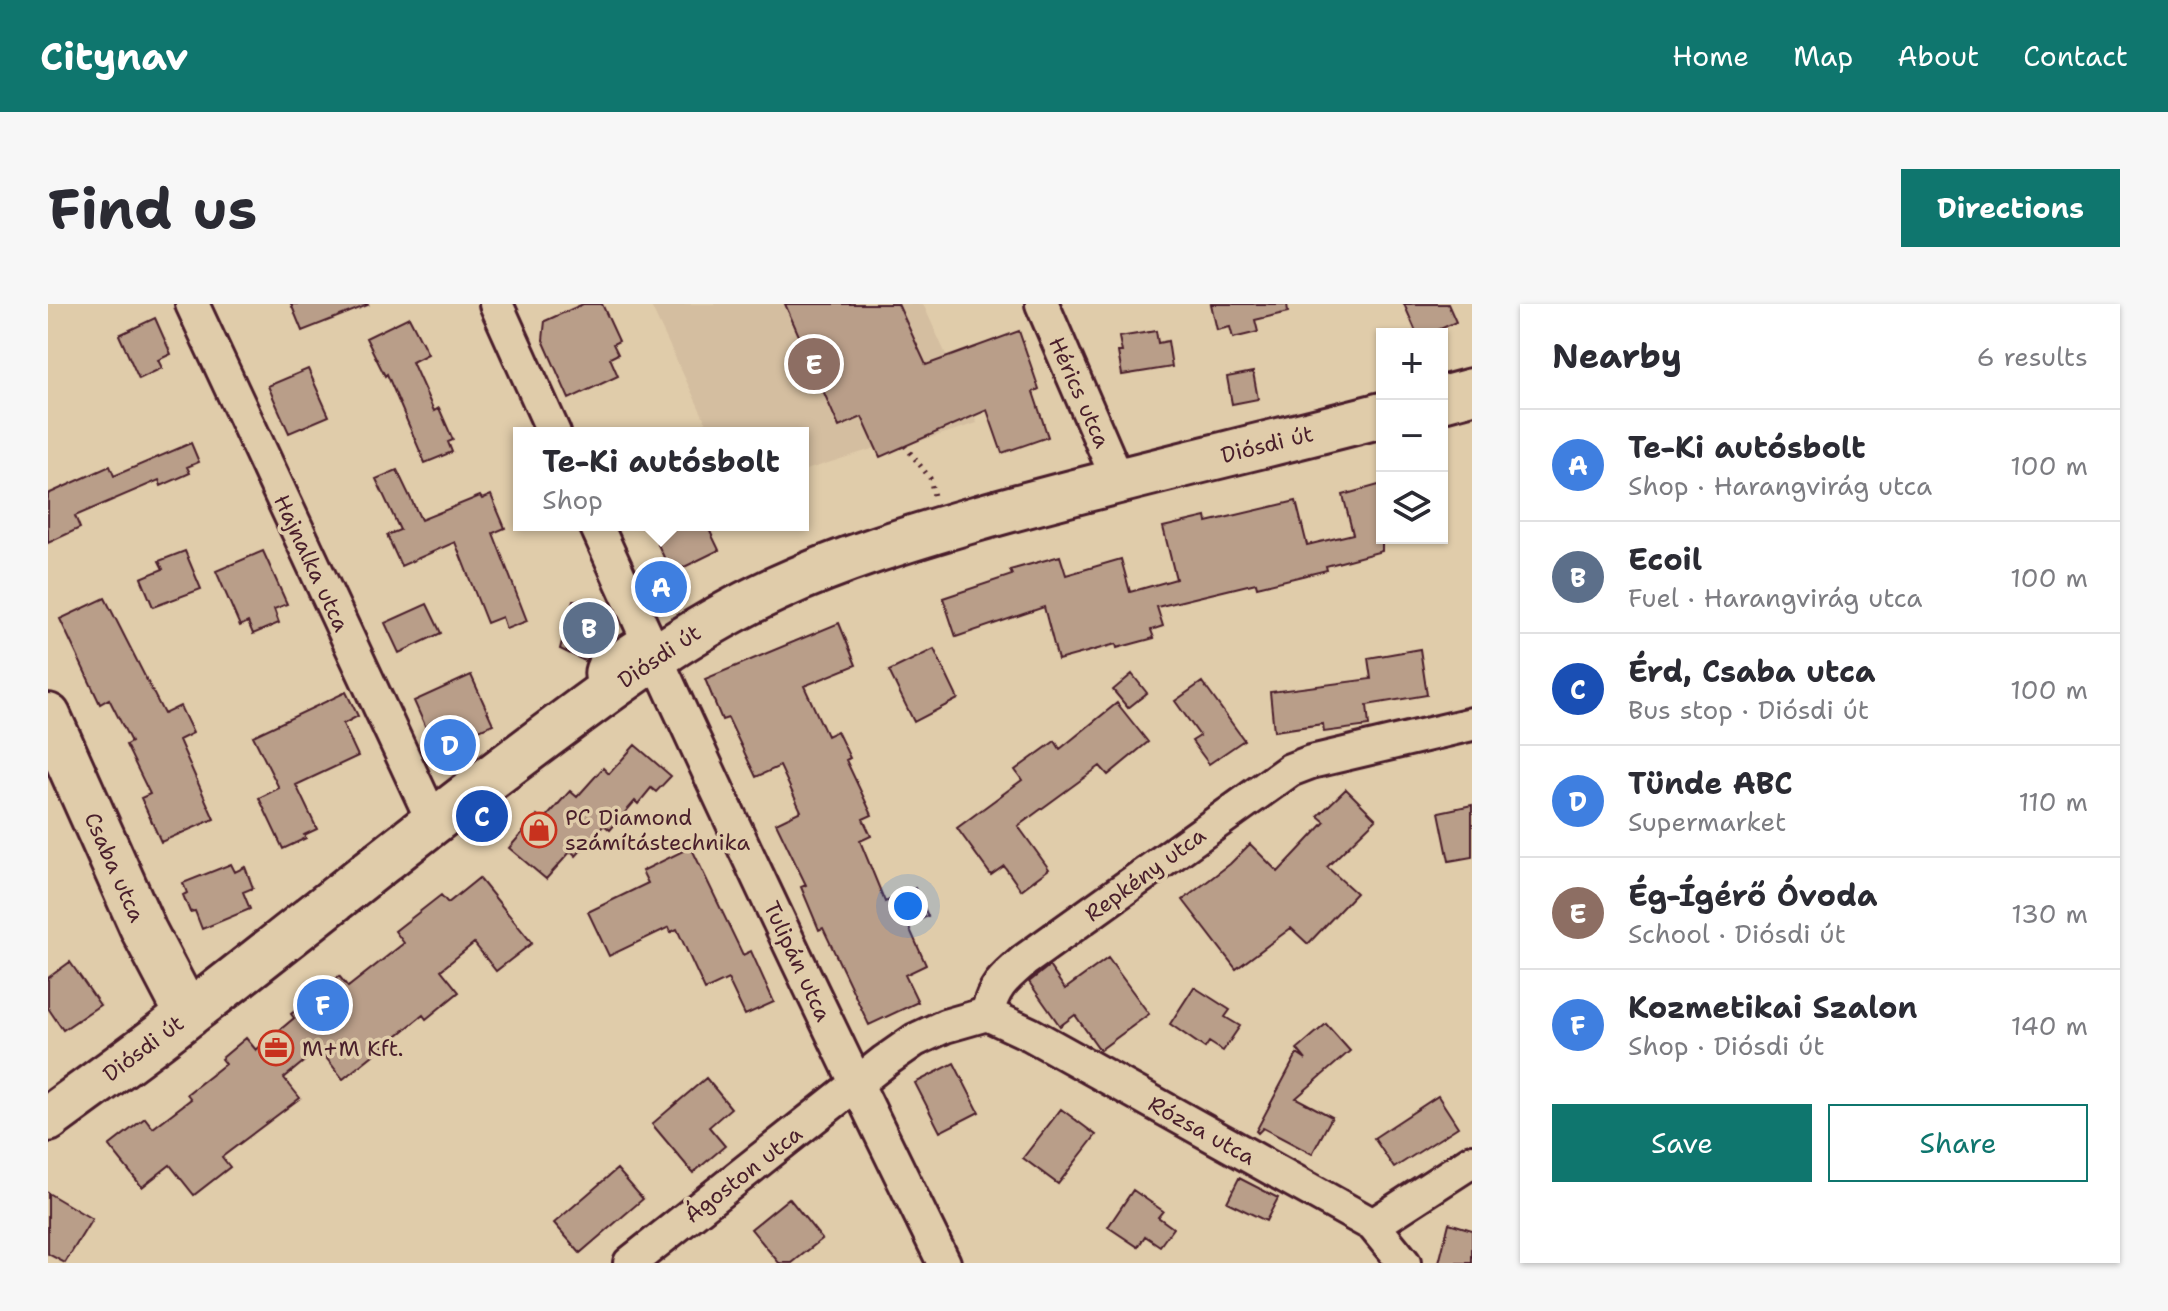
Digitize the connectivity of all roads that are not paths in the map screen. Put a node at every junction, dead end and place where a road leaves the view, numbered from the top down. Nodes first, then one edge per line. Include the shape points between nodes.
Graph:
1 (192, 304) edge
2 (1042, 304) edge
3 (501, 306) edge
4 (1472, 391) edge
5 (1448, 397) edge
6 (1376, 416) edge
7 (551, 427) edge
8 (1118, 480) junction
9 (599, 531) edge
10 (649, 644) junction
11 (48, 716) edge
12 (1472, 724) edge
13 (433, 821) junction
14 (987, 1014) junction
15 (188, 1015) junction
16 (855, 1084) junction
17 (48, 1119) edge
18 (1472, 1161) edge
19 (1373, 1225) junction
20 (630, 1263) edge
21 (944, 1263) edge
22 (1404, 1263) edge

1 - 13 street, Hajnalka utca
2 - 8 street, Hérics utca
3 - 7 street
4 - 5 main road
6 - 8 main road, Diósdi út
8 - 10 main road, Diósdi út via 831,566 709,623
9 - 10 street, Tulipán utca
10 - 13 main road, Diósdi út via 601,695
10 - 16 street, Tulipán utca
11 - 15 main road, Csaba utca via 144,931
12 - 14 street, Repkény utca via 1290,770 1025,960 992,995
13 - 15 main road, Diósdi út
14 - 16 street via 915,1040
14 - 19 street, Rózsa utca
15 - 17 main road, Diósdi út
16 - 20 street, Ágoston utca
16 - 21 street, Tulipán utca
18 - 19 street
19 - 22 street, Rózsa utca

